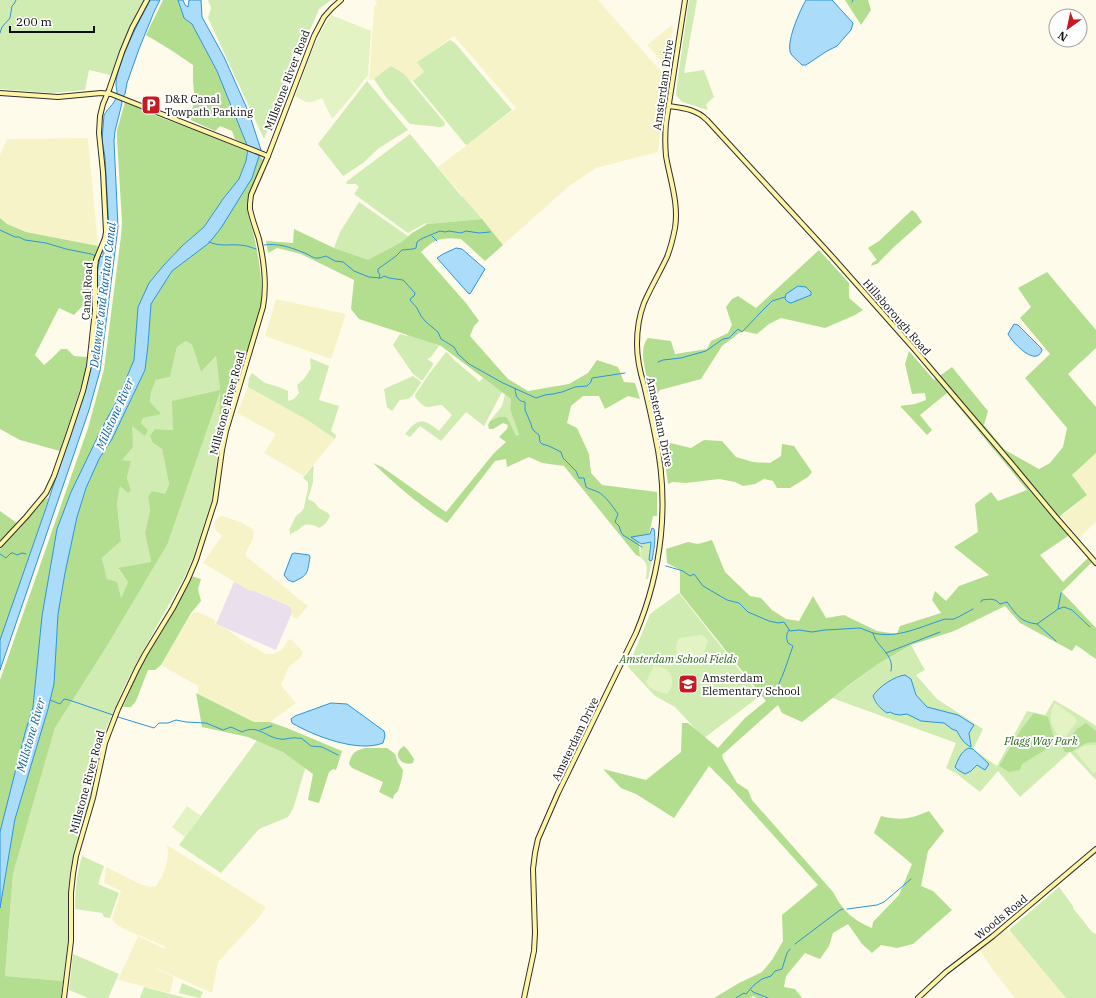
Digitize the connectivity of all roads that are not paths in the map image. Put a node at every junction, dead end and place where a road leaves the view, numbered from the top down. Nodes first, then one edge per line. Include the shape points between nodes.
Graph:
1 (147, 0) edge
2 (341, 0) edge
3 (685, 0) edge
4 (0, 92) edge
5 (107, 93) junction
6 (669, 106) junction
7 (268, 156) junction
8 (0, 545) edge
9 (1096, 563) edge
10 (1096, 849) edge
11 (64, 998) edge
12 (524, 998) edge
13 (918, 998) edge

1 - 5 street, Canal Road via 132,28
2 - 7 street, Millstone River Road via 324,17 314,36
3 - 6 street, Amsterdam Drive
4 - 5 street via 58,97
5 - 7 street
5 - 8 street, Canal Road via 101,110 98,133 106,232 95,264 95,310 87,374 48,490
6 - 9 street, Hillsborough Road via 694,111 707,120 906,340
6 - 12 street, Amsterdam Drive via 665,146 676,204 675,226 668,256 647,295 642,310 637,342 640,369 661,466 663,509 660,549 652,588 638,626 538,839 533,869 534,950
7 - 11 street, Millstone River Road via 251,195 250,204 262,261 265,286 263,307 226,431 215,501 196,560 182,592 132,680 105,743 73,874 71,941
10 - 13 street, Woods Road

